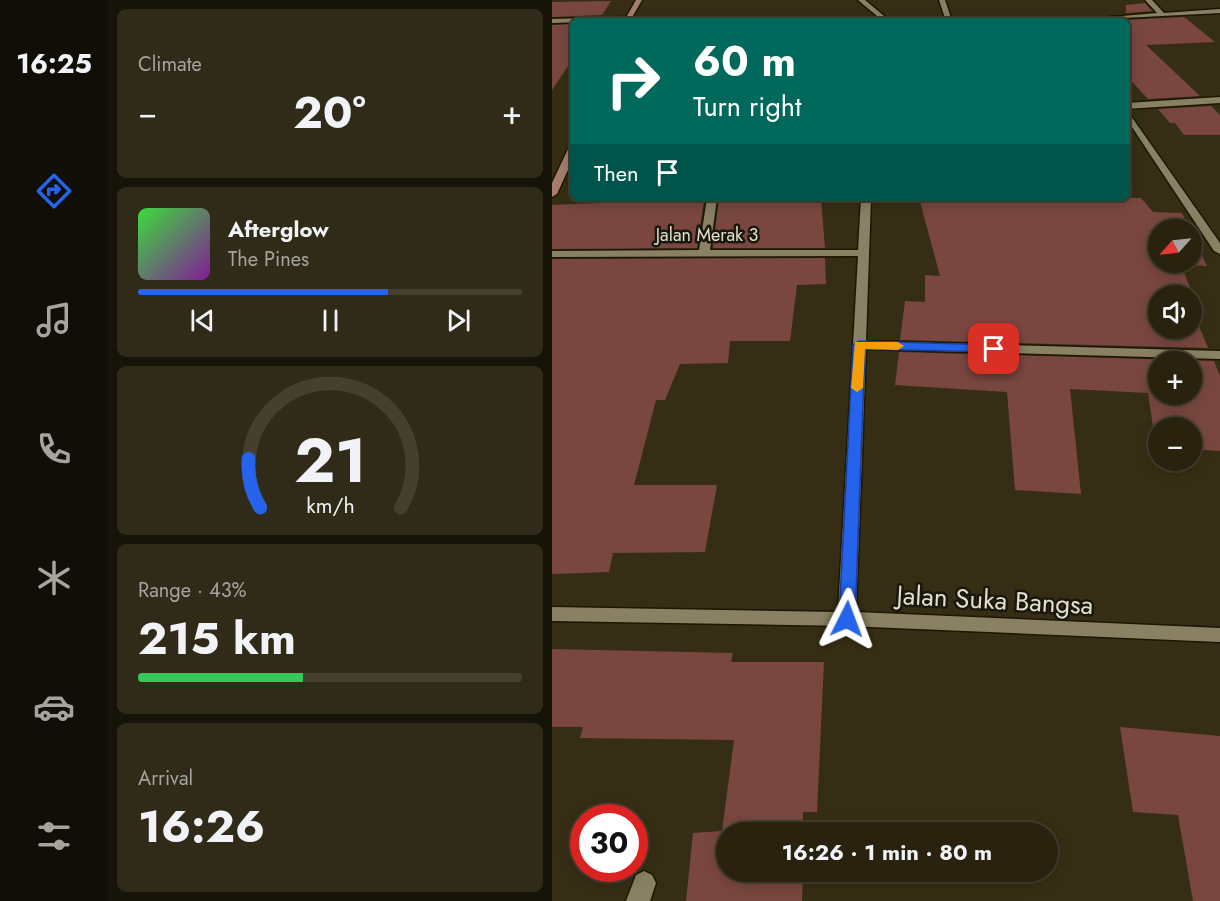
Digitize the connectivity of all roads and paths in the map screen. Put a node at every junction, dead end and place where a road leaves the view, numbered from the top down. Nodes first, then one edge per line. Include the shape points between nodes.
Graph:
1 (639, 0) edge
2 (861, 0) edge
3 (942, 0) edge
4 (1148, 0) edge
5 (1220, 11) edge
6 (1163, 15) junction
7 (629, 18) edge
8 (883, 18) edge
9 (948, 18) edge
10 (1116, 18) edge
11 (552, 21) edge
12 (570, 21) edge
13 (1220, 100) edge
14 (1130, 106) edge
15 (1130, 117) edge
16 (570, 155) edge
17 (552, 194) edge
18 (712, 201) edge
19 (866, 201) edge
20 (1218, 245) edge
21 (862, 252) junction
22 (704, 253) junction
23 (552, 254) edge
24 (859, 345) junction
25 (1220, 355) edge
26 (552, 614) edge
27 (847, 619) junction
28 (1220, 635) edge

1 - 7 street
2 - 8 street
3 - 9 street
4 - 6 street
5 - 6 street
6 - 10 street
11 - 12 street
13 - 14 street
15 - 20 street
16 - 17 street
18 - 22 street
19 - 21 street
21 - 22 street, Jalan Merak 3
21 - 24 street
22 - 23 street, Jalan Merak 3
24 - 25 street
24 - 27 street
26 - 27 street, Jalan Suka Bangsa
27 - 28 street, Jalan Suka Bangsa

